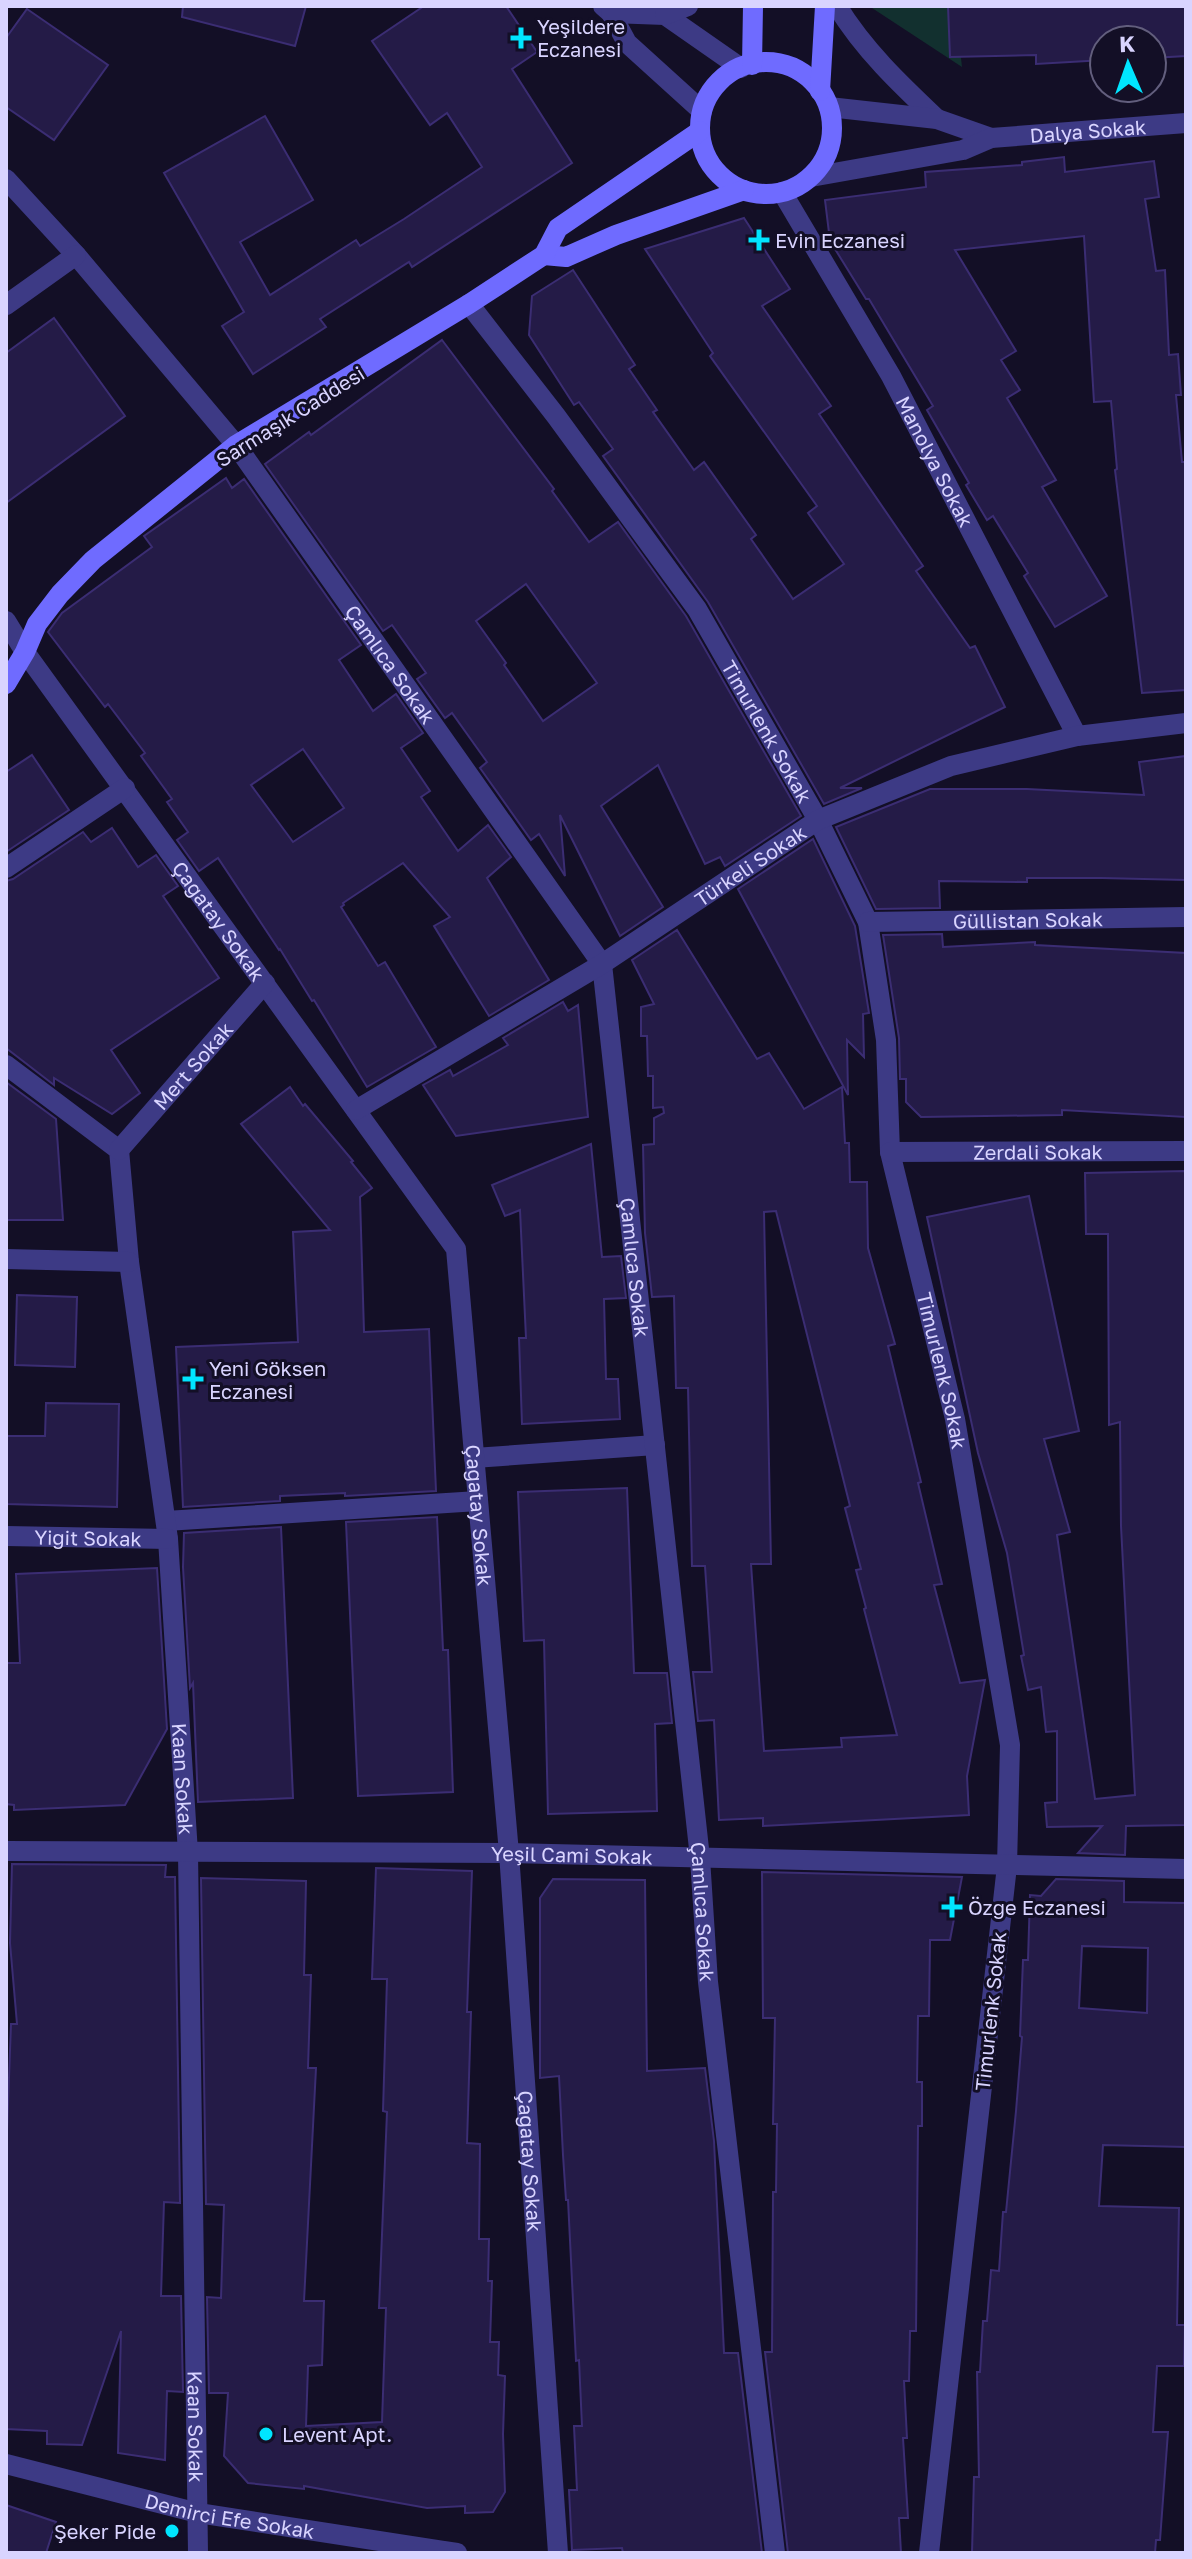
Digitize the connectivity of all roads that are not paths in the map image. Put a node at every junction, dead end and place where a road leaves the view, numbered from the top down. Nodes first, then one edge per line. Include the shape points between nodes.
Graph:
1 (688, 6) edge
2 (753, 6) edge
3 (825, 6) edge
4 (837, 6) edge
5 (607, 9) edge
6 (665, 15) junction
7 (746, 66) junction
8 (825, 99) junction
9 (937, 119) junction
10 (701, 121) junction
11 (1186, 123) edge
12 (991, 138) junction
13 (811, 177) junction
14 (6, 179) edge
15 (744, 190) junction
16 (782, 192) junction
17 (76, 255) junction
18 (544, 255) junction
19 (469, 304) junction
20 (6, 305) edge
21 (236, 445) junction
22 (6, 621) edge
23 (25, 652) junction
24 (6, 684) edge
25 (1186, 723) edge
26 (1077, 736) junction
27 (125, 788) junction
28 (818, 820) junction
29 (6, 868) edge
30 (1186, 917) edge
31 (868, 922) junction
32 (602, 964) junction
33 (265, 983) junction
34 (6, 1065) edge
35 (356, 1110) junction
36 (119, 1150) junction
37 (1186, 1151) edge
38 (890, 1152) junction
39 (6, 1259) edge
40 (129, 1262) junction
41 (655, 1445) junction
42 (474, 1458) junction
43 (478, 1501) junction
44 (167, 1530) junction
45 (6, 1536) edge
46 (6, 1851) edge
47 (188, 1853) junction
48 (509, 1853) junction
49 (700, 1858) junction
50 (1007, 1866) junction
51 (1186, 1869) edge
52 (6, 2464) edge
53 (198, 2513) junction
54 (198, 2553) edge
55 (457, 2553) edge
56 (558, 2553) edge
57 (775, 2553) edge
58 (929, 2553) edge

1 - 6 street
2 - 7 main road
3 - 8 main road
4 - 9 street via 879,63
5 - 6 street
5 - 10 street via 627,43
6 - 7 street
7 - 8 main road via 784,65 804,75
7 - 10 main road via 723,78 710,93
8 - 9 street, Dalya Sokak
8 - 13 main road via 832,126 830,145
9 - 12 street, Dalya Sokak
10 - 15 main road via 703,150 713,168
10 - 18 main road, Sarmaşık Caddesi via 558,228
11 - 12 street, Dalya Sokak
12 - 13 street, Dalya Sokak via 963,150
13 - 16 main road
14 - 17 street, Çamlıca Sokak
15 - 16 main road
15 - 18 main road, Sarmaşık Caddesi via 566,257
16 - 26 street, Manolya Sokak via 891,376
17 - 20 street
17 - 21 street, Çamlıca Sokak
18 - 19 main road, Sarmaşık Caddesi
19 - 21 main road, Sarmaşık Caddesi
19 - 28 street, Timurlenk Sokak via 697,609
21 - 23 main road, Sarmaşık Caddesi via 93,560 37,624
21 - 32 street, Çamlıca Sokak
22 - 23 street, Çağatay Sokak
23 - 24 main road, Sarmaşık Caddesi
23 - 27 street, Çağatay Sokak
25 - 26 street, Türkeli Sokak
26 - 28 street, Türkeli Sokak via 951,766
27 - 29 street
27 - 33 street, Çağatay Sokak
28 - 31 street, Timurlenk Sokak
28 - 32 street, Türkeli Sokak
30 - 31 street, Güllistan Sokak
31 - 38 street, Timurlenk Sokak via 886,1040
32 - 35 street, Türkeli Sokak
32 - 41 street, Çamlıca Sokak
33 - 35 street, Çağatay Sokak
33 - 36 street, Mert Sokak
34 - 36 street
35 - 42 street, Çağatay Sokak via 456,1249
36 - 40 street, Kaan Sokak
37 - 38 street, Zerdali Sokak
38 - 50 street, Timurlenk Sokak via 955,1419 1010,1745
39 - 40 street
40 - 44 street, Kaan Sokak
41 - 42 street
41 - 49 street, Çamlıca Sokak
42 - 43 street, Çağatay Sokak
43 - 44 street, Yiğit Sokak
43 - 48 street, Çağatay Sokak
44 - 45 street, Yiğit Sokak
44 - 47 street, Kaan Sokak
46 - 47 street, Yeşil Cami Sokak
47 - 48 street, Yeşil Cami Sokak
47 - 53 street, Kaan Sokak
48 - 49 street, Yeşil Cami Sokak
48 - 56 street, Çağatay Sokak
49 - 50 street, Yeşil Cami Sokak
49 - 57 street, Çamlıca Sokak via 708,1982
50 - 51 street, Yeşil Cami Sokak
50 - 58 street, Timurlenk Sokak
52 - 53 street, Demirci Efe Sokak
53 - 54 street, Kaan Sokak
53 - 55 street, Demirci Efe Sokak

